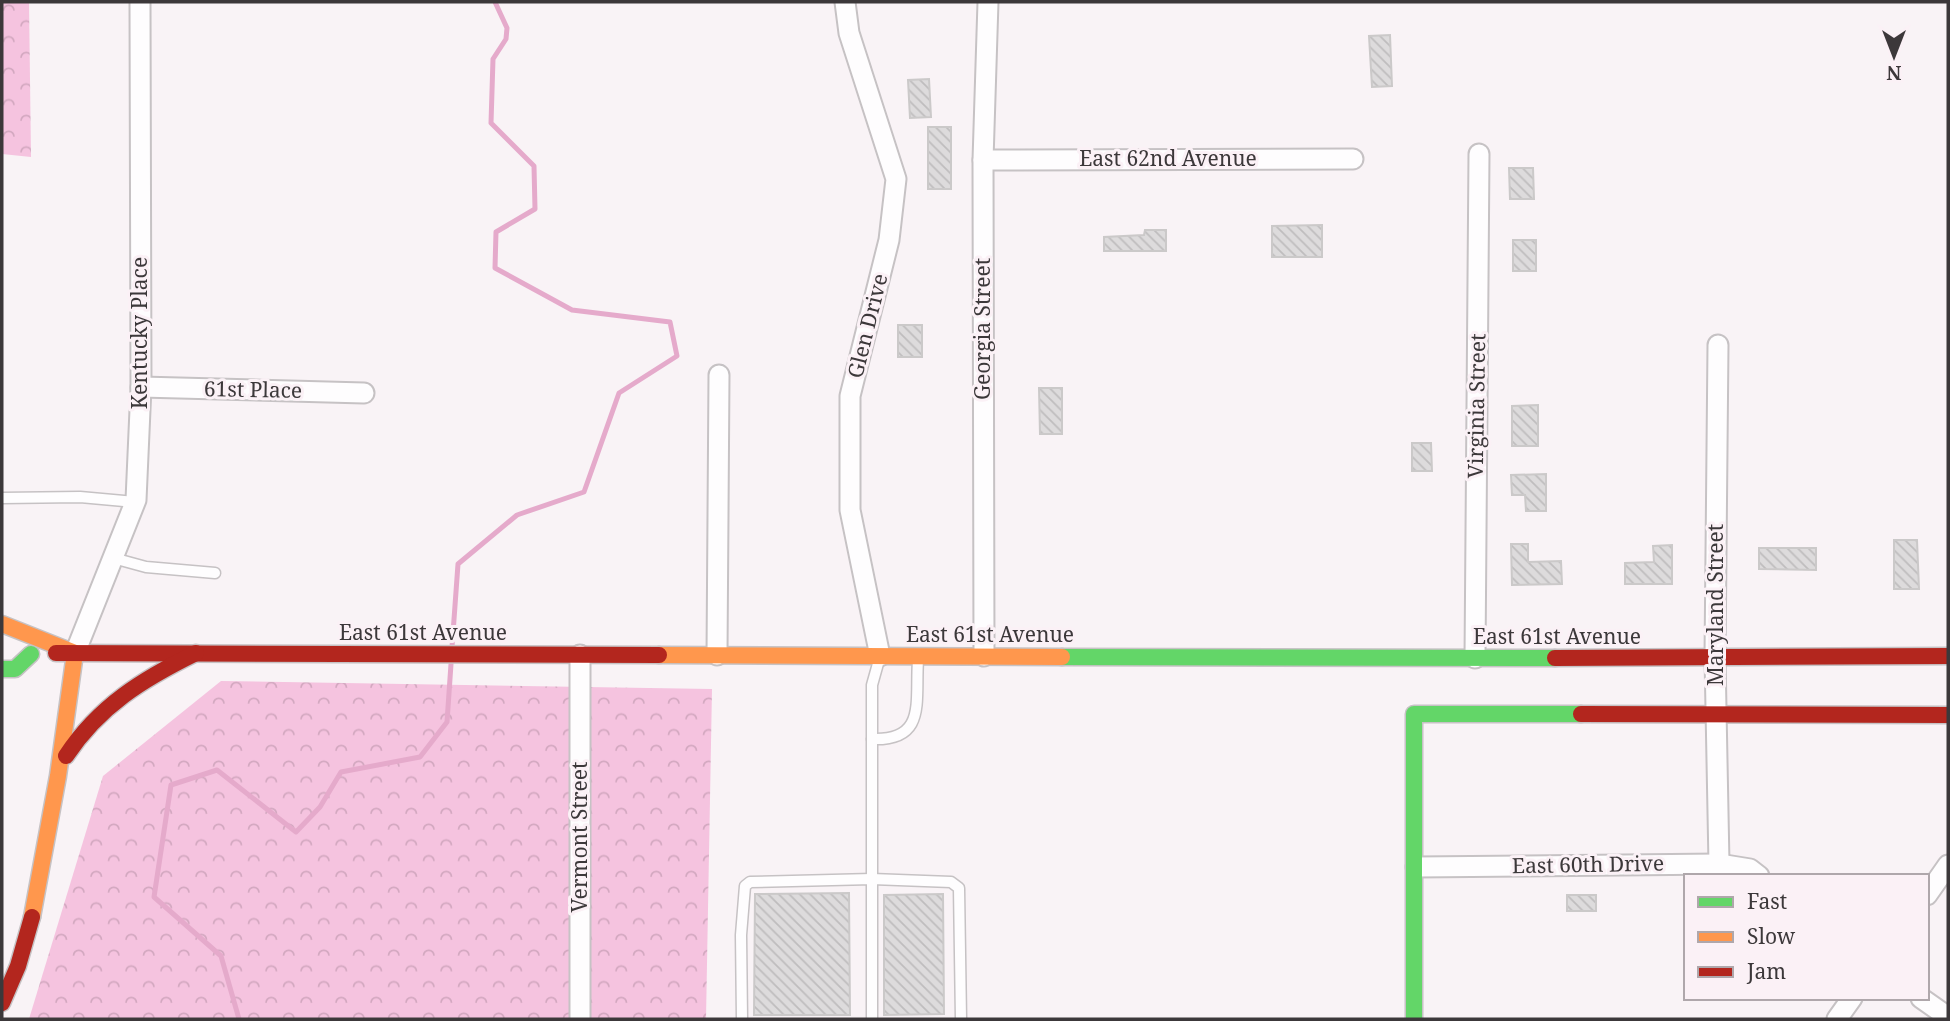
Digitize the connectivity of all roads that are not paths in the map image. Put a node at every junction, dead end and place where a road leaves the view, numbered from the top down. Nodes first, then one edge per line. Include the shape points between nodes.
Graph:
1 (140, 2) edge
2 (845, 2) edge
3 (988, 2) edge
4 (1479, 154) dead end
5 (1353, 159) dead end
6 (983, 160) junction
7 (1718, 345) dead end
8 (719, 375) dead end
9 (141, 387) junction
10 (364, 393) dead end
11 (2, 498) edge
12 (135, 502) junction
13 (113, 558) junction
14 (215, 573) dead end
15 (2, 624) edge
16 (2, 641) edge
17 (75, 653) junction
18 (196, 653) junction
19 (31, 654) junction
20 (580, 655) junction
21 (717, 656) junction
22 (880, 656) junction
23 (918, 656) junction
24 (984, 656) junction
25 (1948, 656) edge
26 (1714, 657) junction
27 (1475, 658) junction
28 (2, 669) edge
29 (1715, 714) junction
30 (1948, 715) edge
31 (872, 739) junction
32 (62, 762) junction
33 (1718, 864) junction
34 (1948, 865) edge
35 (1416, 867) junction
36 (1756, 874) edge
37 (872, 879) junction
38 (1929, 892) edge
39 (1851, 1000) edge
40 (1924, 1000) edge
41 (2, 1003) edge
42 (1948, 1017) edge
43 (580, 1019) edge
44 (742, 1019) edge
45 (872, 1019) edge
46 (961, 1019) edge
47 (1414, 1019) edge
48 (1837, 1019) edge

1 - 9 street, Kentucky Place
2 - 22 street, Glen Drive via 849,33 896,179 889,240 850,396 850,510
3 - 6 street, Georgia Street
4 - 27 street, Virginia Street
5 - 6 street, East 62nd Avenue
6 - 24 street, Georgia Street
7 - 26 street, Maryland Street
8 - 21 street
9 - 10 street, 61st Place
9 - 12 street, Kentucky Place
11 - 12 lane via 80,496
12 - 13 street, Kentucky Place
13 - 14 lane via 146,568
13 - 17 street, Kentucky Place
15 - 17 main road
16 - 19 main road, East 61st Avenue via 15,641
17 - 18 main road, East 61st Avenue
17 - 19 main road, East 61st Avenue
17 - 32 main road
18 - 20 main road, East 61st Avenue
18 - 32 main road via 103,706
19 - 28 main road, East 61st Avenue via 15,669
20 - 21 main road, East 61st Avenue
20 - 43 street, Vermont Street
21 - 22 main road, East 61st Avenue
22 - 23 main road, East 61st Avenue
22 - 31 lane via 872,685
23 - 24 main road, East 61st Avenue
23 - 31 lane via 911,728 903,736
24 - 27 main road, East 61st Avenue
25 - 26 main road, East 61st Avenue
26 - 27 main road, East 61st Avenue
26 - 29 street, Maryland Street
29 - 30 main road
29 - 33 street, Maryland Street
29 - 35 main road via 1414,714
31 - 37 lane
32 - 41 main road via 30,930
33 - 35 street, East 60th Drive
33 - 36 street, East 60th Drive
34 - 38 street
35 - 47 main road
37 - 44 lane via 750,882 745,886
37 - 45 lane
37 - 46 lane via 951,882 958,888
39 - 48 street
40 - 42 street

